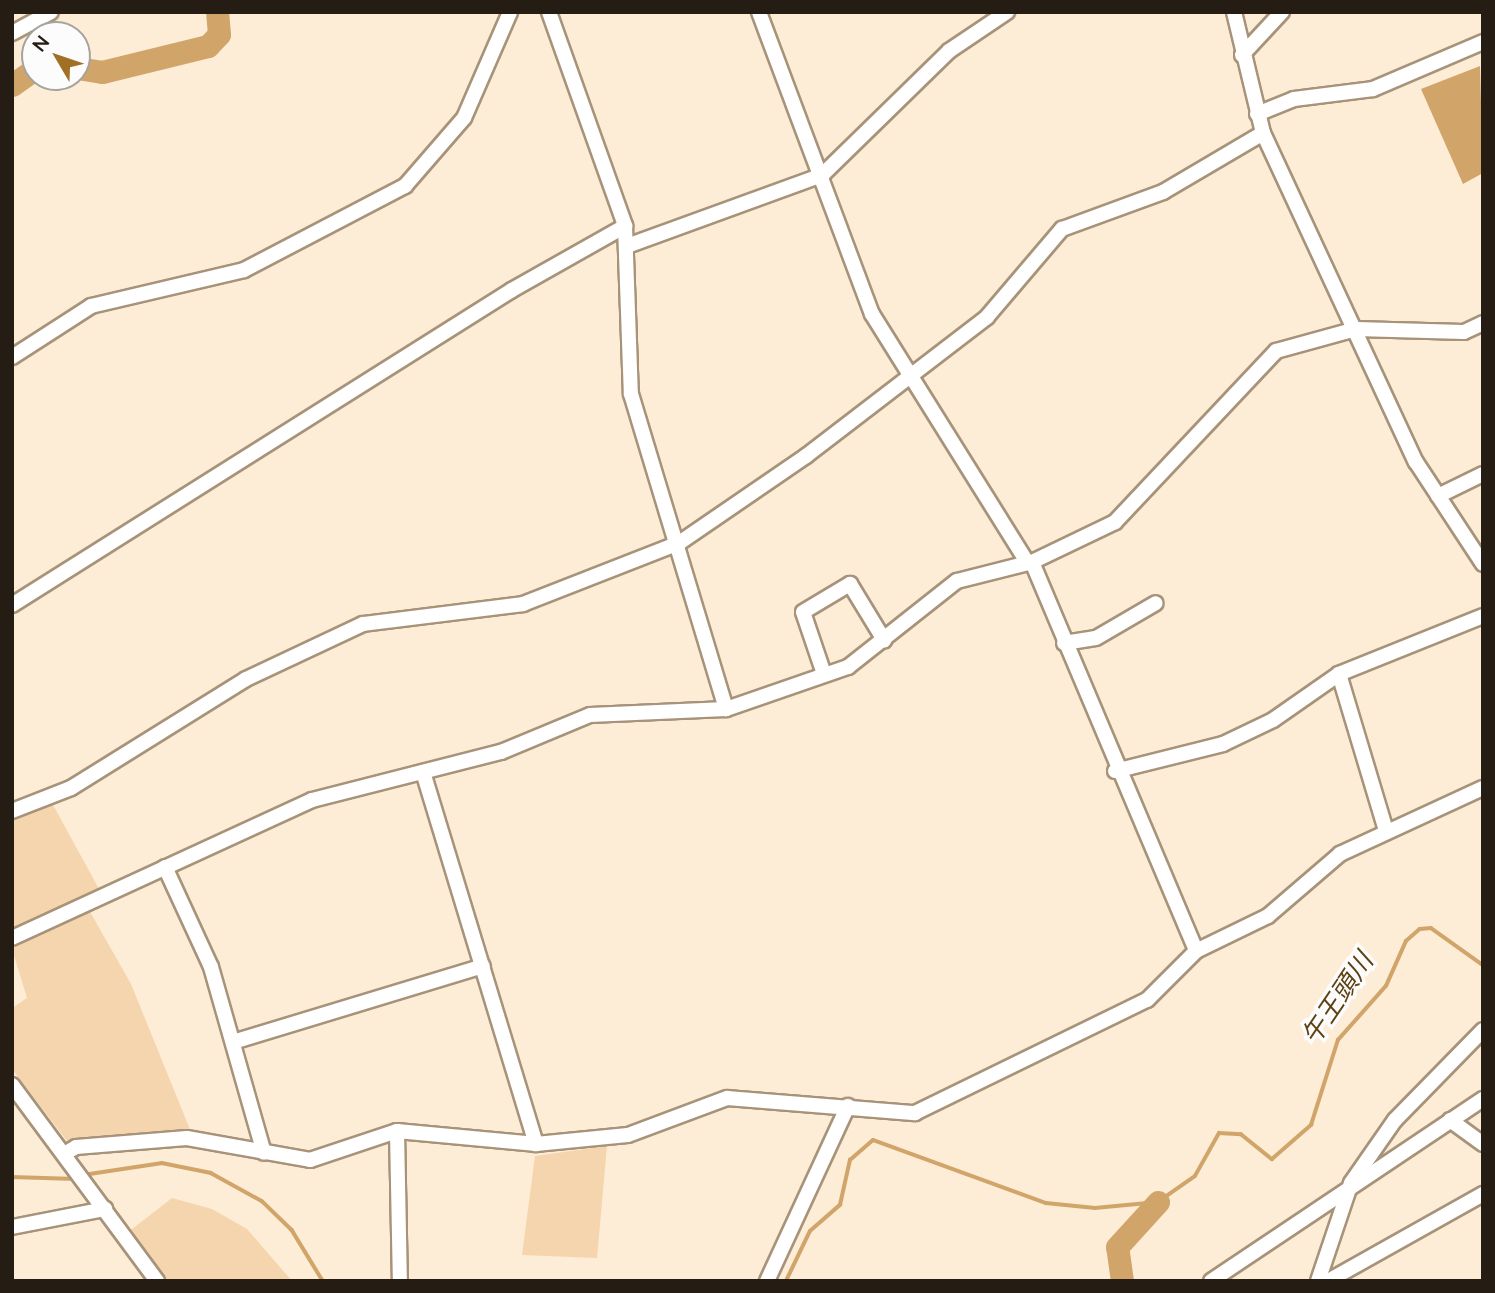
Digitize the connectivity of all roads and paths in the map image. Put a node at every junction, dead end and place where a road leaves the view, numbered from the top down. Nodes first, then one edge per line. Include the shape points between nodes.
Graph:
1 (51, 12) edge
2 (510, 12) edge
3 (550, 12) edge
4 (760, 12) edge
5 (1007, 12) edge
6 (1234, 12) edge
7 (1282, 12) edge
8 (12, 33) edge
9 (1483, 42) edge
10 (1242, 55) junction
11 (1257, 114) junction
12 (1263, 133) junction
13 (821, 176) junction
14 (625, 226) junction
15 (627, 246) junction
16 (1483, 323) edge
17 (1356, 329) junction
18 (12, 358) edge
19 (914, 373) junction
20 (1483, 474) edge
21 (1438, 496) junction
22 (679, 543) junction
23 (1029, 562) junction
24 (1483, 564) edge
25 (1156, 603) dead end
26 (12, 605) edge
27 (1483, 617) edge
28 (884, 640) junction
29 (1064, 643) junction
30 (824, 674) junction
31 (1339, 674) junction
32 (726, 709) junction
33 (1115, 771) junction
34 (423, 772) junction
35 (1483, 788) edge
36 (12, 811) edge
37 (1386, 831) junction
38 (165, 867) junction
39 (12, 938) edge
40 (1196, 951) junction
41 (482, 967) junction
42 (1483, 1030) edge
43 (233, 1042) junction
44 (12, 1085) edge
45 (1483, 1099) edge
46 (848, 1106) junction
47 (1450, 1120) junction
48 (397, 1131) junction
49 (536, 1144) junction
50 (1483, 1144) edge
51 (264, 1153) junction
52 (68, 1159) junction
53 (1351, 1183) junction
54 (1483, 1194) edge
55 (105, 1209) junction
56 (12, 1227) edge
57 (157, 1281) edge
58 (400, 1281) edge
59 (767, 1281) edge
60 (1212, 1281) edge
61 (1318, 1281) edge
62 (1328, 1281) edge

1 - 8 street
2 - 18 street via 464,118 405,186 244,270 92,306
3 - 14 street
4 - 13 street
5 - 13 street via 949,51
6 - 10 street
7 - 10 street
9 - 11 street via 1373,89 1294,99
10 - 11 street
11 - 12 street
12 - 17 street
12 - 19 street via 1163,192 1062,229 987,317
13 - 15 street
13 - 19 street via 872,314
14 - 15 street
14 - 26 street via 512,290
15 - 22 street via 631,394
16 - 17 street via 1464,332
17 - 21 street
17 - 23 street via 1276,351 1115,522
19 - 22 street
19 - 23 street
20 - 21 street
21 - 24 street
22 - 32 street
22 - 36 street via 523,604 363,624 246,679 71,788
23 - 28 street via 957,581
23 - 29 street
25 - 29 street via 1096,638
27 - 31 street
28 - 30 street via 864,658
28 - 30 street via 850,584 803,612
29 - 33 street
30 - 32 street
31 - 33 street via 1273,720 1223,744
31 - 37 street
32 - 34 street via 590,715 526,743
33 - 40 street
34 - 38 street via 312,800
34 - 41 street
35 - 37 street
37 - 40 street via 1340,854 1268,916
38 - 39 street
38 - 43 street via 211,967
40 - 46 street via 1147,1000 952,1100 915,1113
41 - 43 street
41 - 49 street
42 - 53 street via 1395,1120
43 - 51 street
44 - 52 street
45 - 47 street
46 - 49 street via 727,1098 628,1135
46 - 59 street
47 - 50 street
47 - 53 street
48 - 49 street
48 - 51 street via 310,1160
48 - 58 street
51 - 52 street via 187,1138 76,1147
52 - 55 street
53 - 60 street
53 - 61 street
54 - 62 street
55 - 56 street
55 - 57 street

